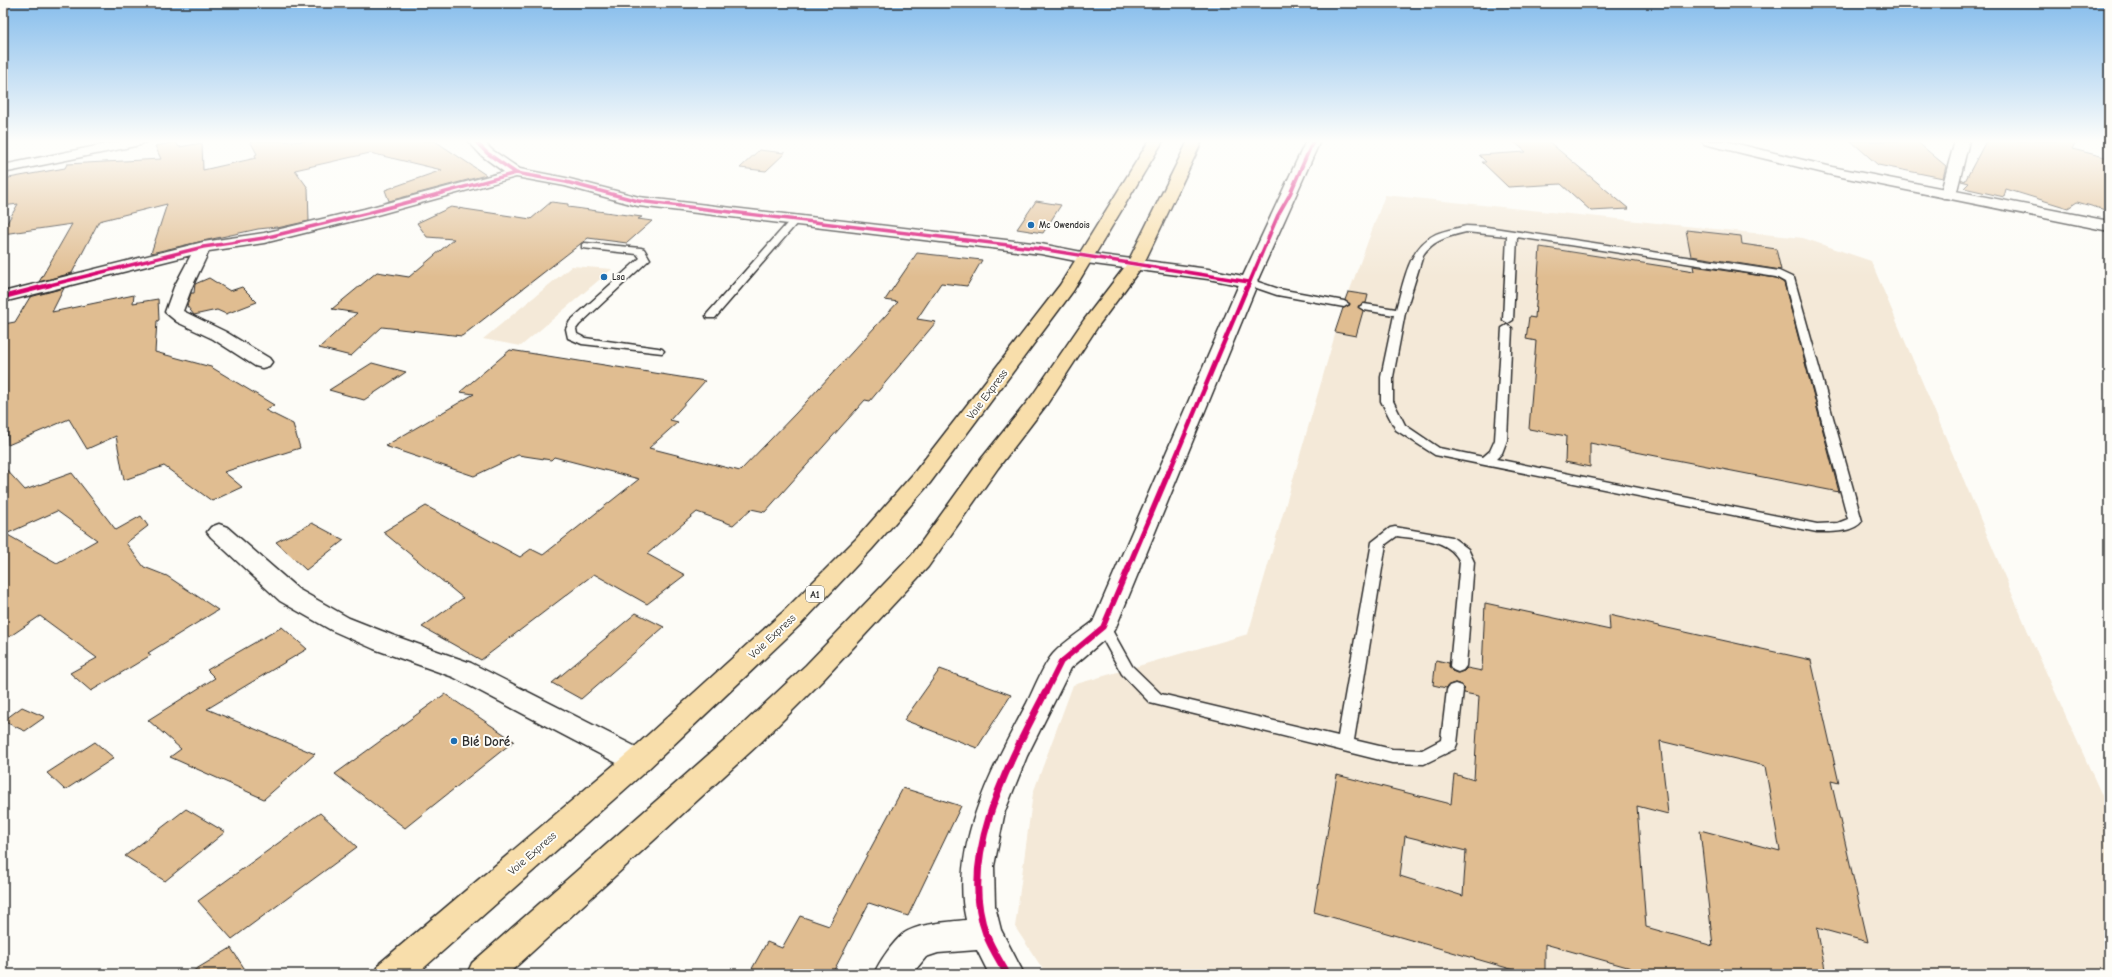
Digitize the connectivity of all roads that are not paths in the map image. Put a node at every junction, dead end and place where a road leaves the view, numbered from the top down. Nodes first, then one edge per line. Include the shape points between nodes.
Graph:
1 (466, 187) edge
2 (584, 187) edge
3 (1129, 187) edge
4 (1173, 187) edge
5 (1293, 187) edge
6 (1907, 187) edge
7 (1950, 187) edge
8 (1948, 195) junction
9 (795, 220) junction
10 (2109, 226) edge
11 (1512, 234) junction
12 (585, 246) dead end
13 (203, 247) junction
14 (1086, 258) junction
15 (1135, 265) junction
16 (1249, 282) junction
17 (3, 297) edge
18 (1344, 304) dead end
19 (1364, 307) dead end
20 (1400, 313) junction
21 (711, 316) dead end
22 (658, 351) dead end
23 (262, 362) dead end
24 (1485, 461) junction
25 (219, 532) dead end
26 (1103, 627) junction
27 (1458, 666) dead end
28 (1455, 690) dead end
29 (1345, 744) junction
30 (638, 761) junction
31 (986, 934) junction
32 (392, 974) edge
33 (484, 974) edge
34 (890, 974) edge
35 (1007, 974) edge

1 - 13 street via 264,238
2 - 9 street via 638,200
3 - 14 highway, Voie Express / A1
4 - 15 highway
5 - 16 street
6 - 8 street
7 - 8 street
8 - 10 street
9 - 14 street via 1041,249
9 - 21 lane
11 - 20 lane via 1466,230 1439,236 1424,246 1418,255
11 - 24 lane via 1501,440 1496,453
11 - 24 lane via 1758,270 1779,274 1790,280 1855,521 1840,527 1816,528
12 - 22 lane via 637,250 645,259 574,323 571,329 572,336 582,341
13 - 17 street
13 - 23 street via 174,312 184,320 228,340
14 - 15 street
14 - 30 highway, Voie Express / A1 via 978,406 922,478 864,544 792,618
15 - 16 street
15 - 33 highway via 1090,324 1040,400 990,463 920,561 815,672 750,736
16 - 18 lane via 1277,292
16 - 26 street
19 - 20 lane
20 - 24 lane via 1387,377 1387,401 1400,427 1435,450
25 - 30 street via 289,595 340,624 462,670
26 - 29 lane via 1127,670 1156,699
26 - 31 street via 1061,662 1012,756 990,811 980,866 979,906
27 - 29 lane via 1466,562 1461,549 1447,540 1395,531 1379,542
28 - 29 lane via 1449,744 1424,757 1392,756
30 - 32 highway, Voie Express / A1
31 - 34 street via 938,938 915,945
31 - 35 street

